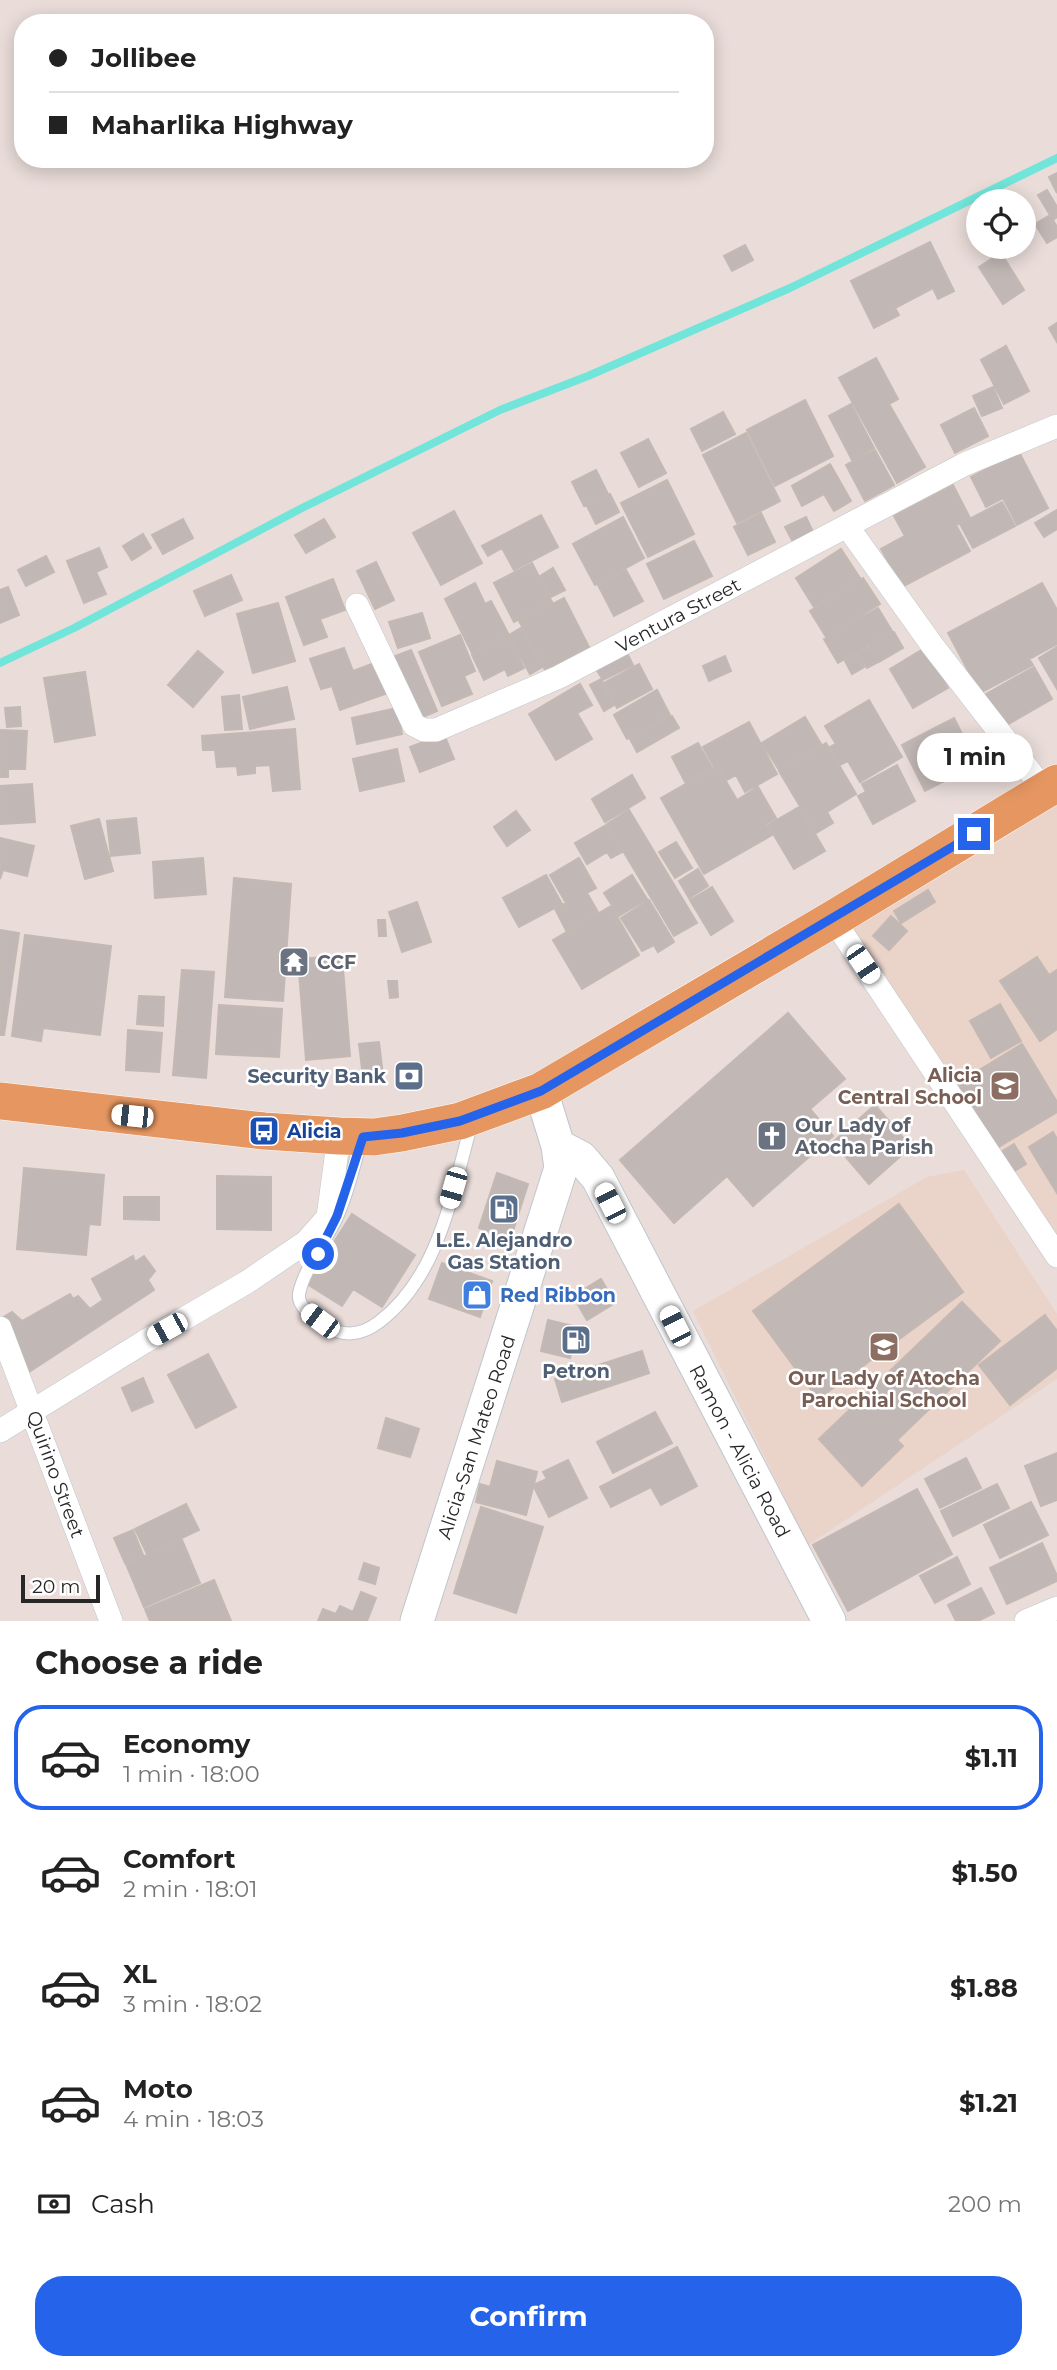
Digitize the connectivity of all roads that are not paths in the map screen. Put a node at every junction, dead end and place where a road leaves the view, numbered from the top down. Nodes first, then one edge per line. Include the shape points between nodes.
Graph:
1 (1057, 426) edge
2 (847, 526) junction
3 (357, 605) dead end
4 (1051, 787) edge
5 (833, 919) junction
6 (541, 1091) junction
7 (0, 1101) edge
8 (473, 1117) junction
9 (351, 1136) junction
10 (558, 1146) junction
11 (1057, 1256) edge
12 (0, 1328) edge
13 (33, 1411) junction
14 (0, 1432) edge
15 (1057, 1608) edge
16 (111, 1621) edge
17 (417, 1621) edge
18 (829, 1621) edge
19 (1026, 1621) edge

1 - 2 street, Ventura Street via 965,464
2 - 3 street, Ventura Street via 558,677 436,730 414,725
2 - 4 street via 932,645
4 - 5 main road
5 - 6 main road
5 - 11 street
6 - 8 main road
6 - 10 main road, Alicia-San Mateo Road
7 - 9 main road via 264,1131
8 - 9 main road via 402,1133
8 - 9 lane via 440,1235 412,1290 371,1328 354,1334 334,1331 306,1310 299,1295 337,1216
9 - 13 street via 328,1217 306,1242
10 - 17 main road, Alicia-San Mateo Road via 561,1168 556,1188
10 - 18 main road, Ramon - Alicia Road via 581,1158 598,1178
12 - 13 street, Quirino Street
13 - 14 street
13 - 16 street, Quirino Street
15 - 19 street

